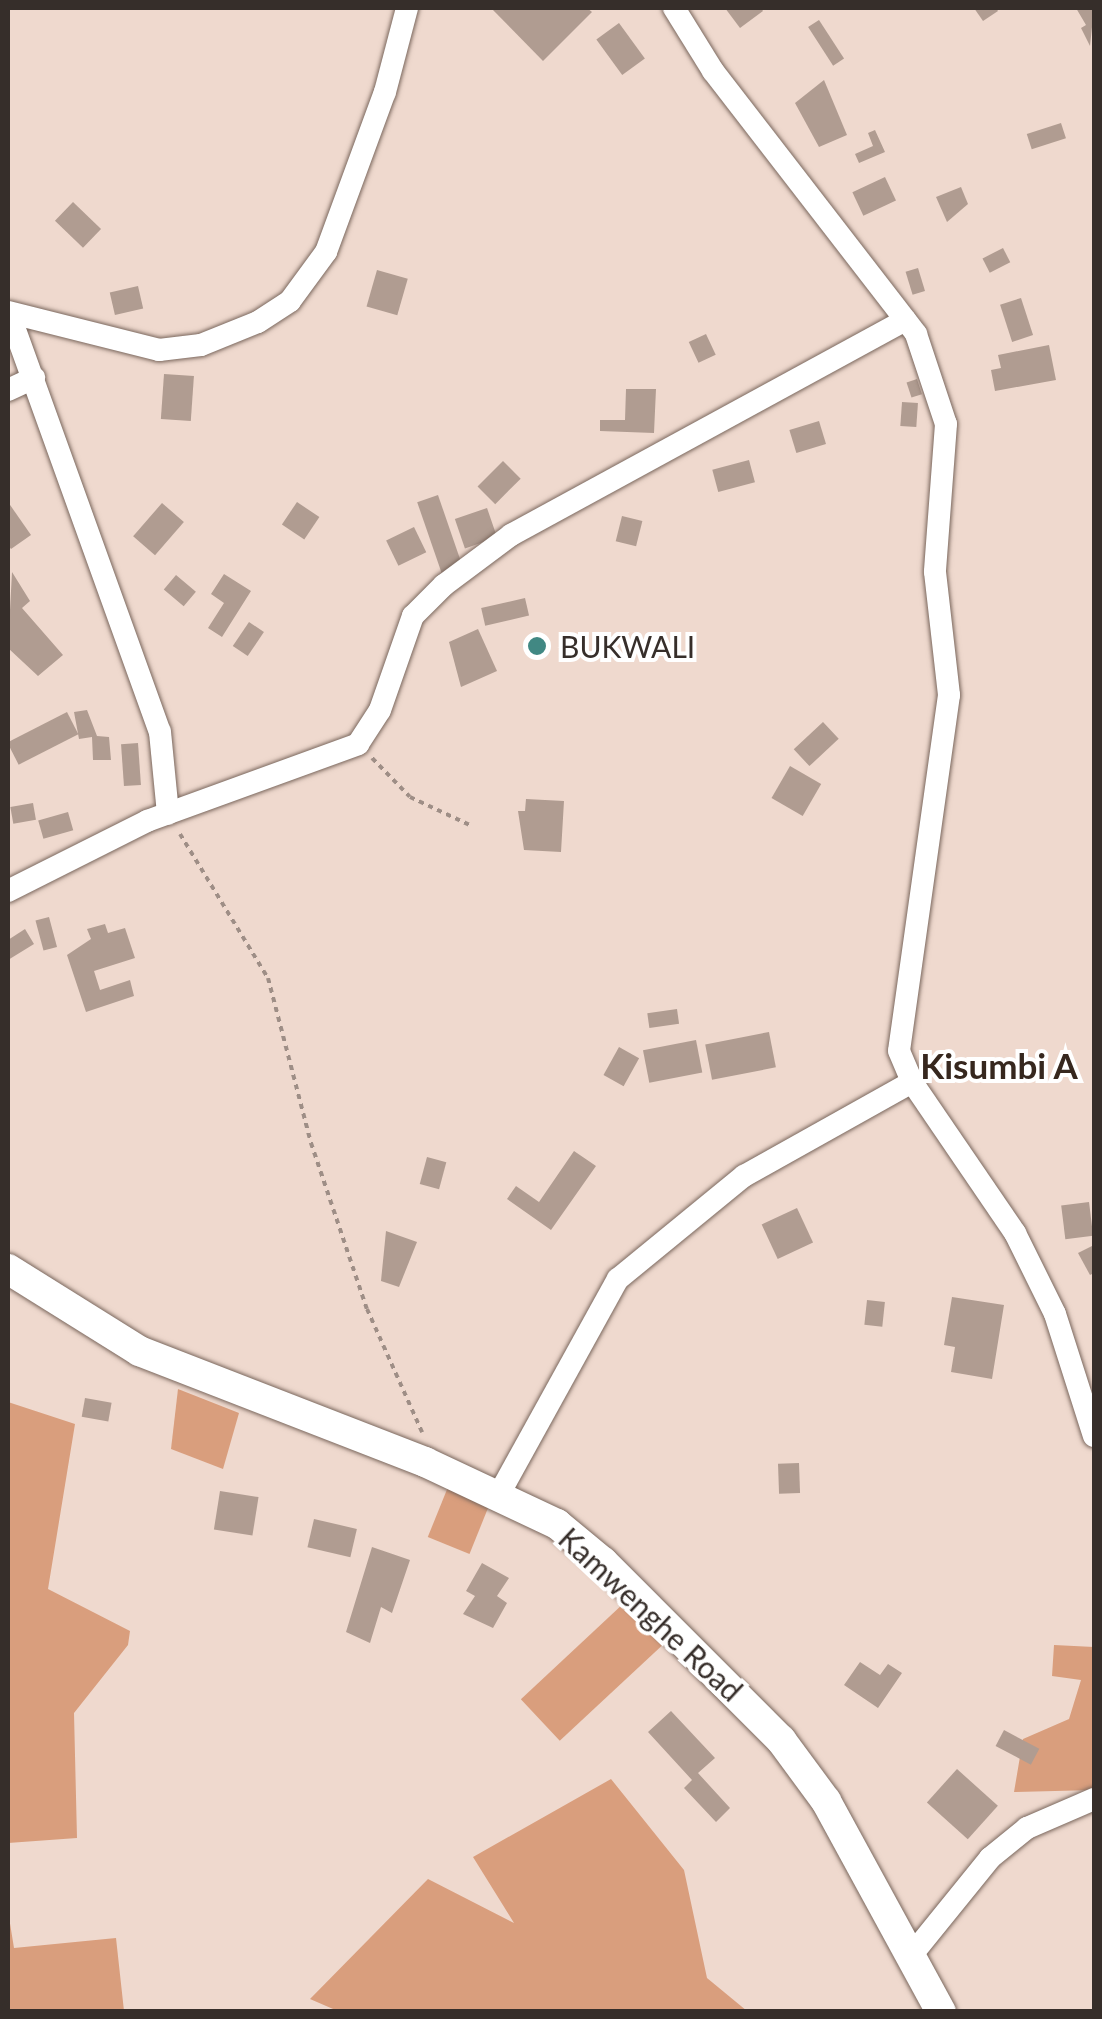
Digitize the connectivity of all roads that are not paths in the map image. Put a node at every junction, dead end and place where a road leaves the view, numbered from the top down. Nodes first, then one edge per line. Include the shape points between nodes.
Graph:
1 (408, 8) edge
2 (674, 8) edge
3 (8, 313) edge
4 (905, 320) junction
5 (34, 378) junction
6 (8, 390) edge
7 (168, 814) junction
8 (8, 891) edge
9 (912, 1082) junction
10 (8, 1269) edge
11 (1091, 1409) edge
12 (1094, 1436) edge
13 (498, 1496) junction
14 (1094, 1799) edge
15 (914, 1952) junction
16 (941, 2012) edge

1 - 3 street via 326,252 290,301 215,339 159,350
2 - 4 street via 713,72
3 - 5 street
4 - 7 street via 511,535 444,585 414,616 380,710 358,744
4 - 9 street via 916,334 946,424 935,572 950,694 898,1023 899,1051
5 - 6 street
5 - 7 street via 85,538 160,732
7 - 8 street
9 - 11 street via 1015,1234
9 - 13 street via 744,1176 618,1280
10 - 13 main road, Kamwenghe Road via 139,1351
11 - 12 street
13 - 15 main road, Kamwenghe Road via 556,1524 602,1562 771,1729 826,1801
14 - 15 street via 1028,1828 990,1858
15 - 16 main road, Kamwenghe Road

